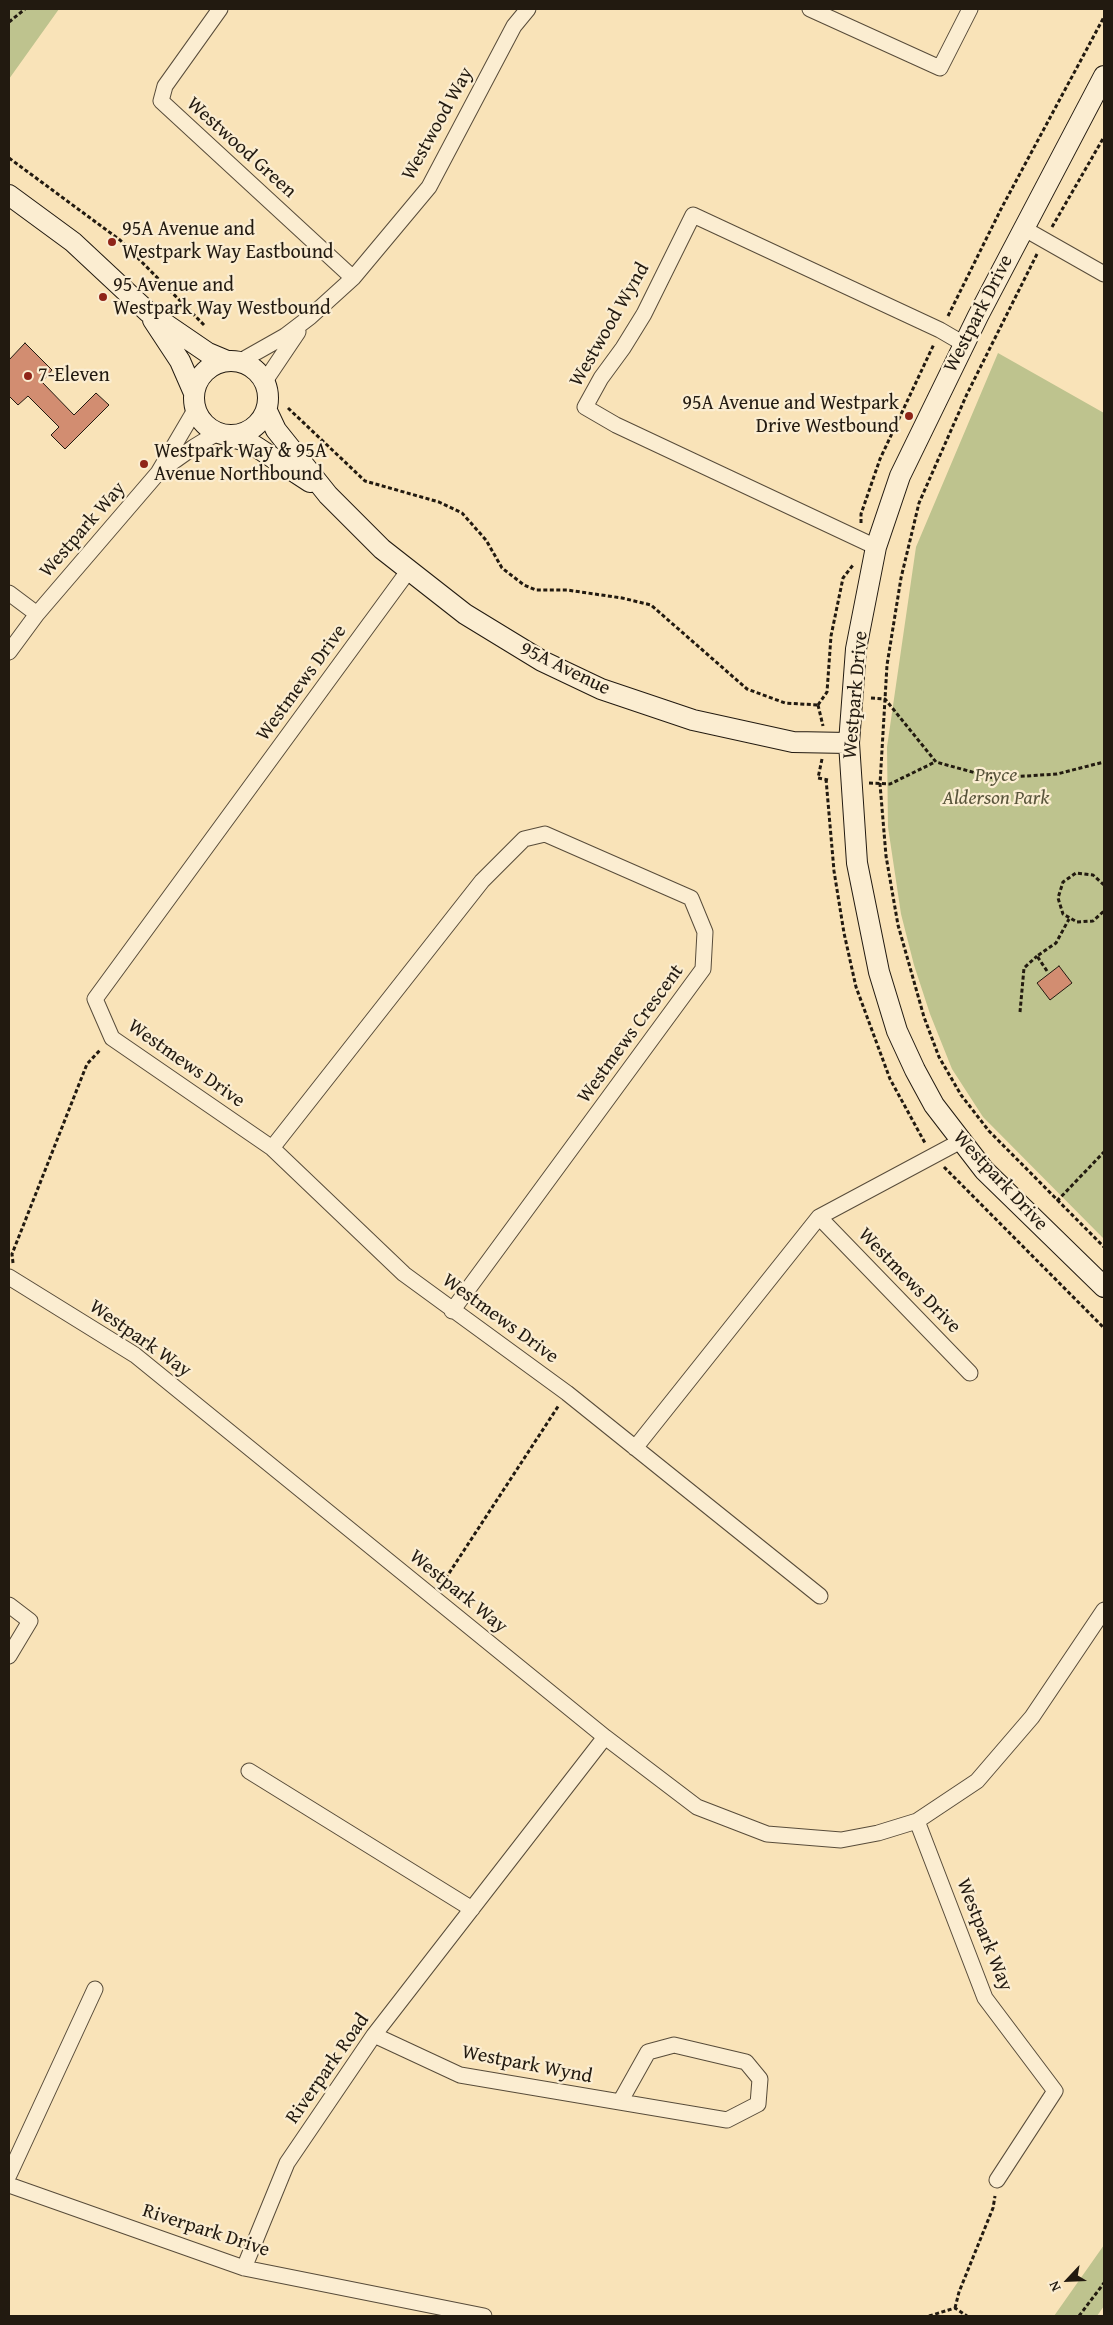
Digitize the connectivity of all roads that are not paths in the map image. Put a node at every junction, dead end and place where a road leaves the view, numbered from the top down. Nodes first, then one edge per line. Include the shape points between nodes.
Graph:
1 (220, 9) edge
2 (528, 9) edge
3 (810, 9) edge
4 (970, 9) edge
5 (1104, 76) edge
6 (9, 195) edge
7 (1023, 228) junction
8 (1104, 274) edge
9 (353, 278) junction
10 (148, 312) junction
11 (310, 317) junction
12 (964, 344) junction
13 (233, 361) junction
14 (265, 381) junction
15 (195, 402) junction
16 (275, 406) junction
17 (221, 434) junction
18 (158, 473) junction
19 (328, 495) junction
20 (876, 547) junction
21 (410, 570) junction
22 (9, 593) edge
23 (37, 614) junction
24 (9, 652) edge
25 (849, 743) junction
26 (961, 1142) junction
27 (272, 1148) junction
28 (820, 1217) junction
29 (10, 1281) edge
30 (1104, 1287) edge
31 (452, 1311) junction
32 (970, 1374) dead end
33 (635, 1448) junction
34 (820, 1596) dead end
35 (9, 1605) edge
36 (1104, 1610) edge
37 (9, 1656) edge
38 (605, 1737) junction
39 (249, 1771) dead end
40 (917, 1821) junction
41 (472, 1909) junction
42 (95, 1989) dead end
43 (374, 2036) junction
44 (620, 2102) junction
45 (9, 2175) edge
46 (997, 2180) road end
47 (9, 2185) edge
48 (244, 2268) junction
49 (484, 2316) edge

1 - 9 street, Westwood Green via 165,86 161,101
2 - 9 street, Westwood Way via 514,26 429,186
3 - 4 street via 940,68
5 - 7 street, Westpark Drive
6 - 10 street via 72,242
7 - 8 street
7 - 12 street, Westpark Drive
9 - 11 street, Westwood Way
10 - 13 street via 208,353
10 - 15 street via 180,361
11 - 13 street, Westwood Way via 285,336
11 - 14 street, Westwood Way
12 - 20 street, Westpark Drive via 900,476
12 - 20 street, Westwood Wynd via 693,215 644,314 585,407 616,425
13 - 14 street via 257,371
13 - 15 street via 210,367 201,375
14 - 16 street via 268,400
15 - 17 street via 201,421
15 - 18 street, Westpark Way
16 - 17 street via 256,428 244,434
16 - 19 street, 95A Avenue via 276,430
17 - 18 street, Westpark Way via 194,447
17 - 19 street, 95A Avenue via 247,441
18 - 23 street, Westpark Way
19 - 21 street, 95A Avenue via 382,549
20 - 25 street, Westpark Drive via 856,649
21 - 25 street, 95A Avenue via 473,619 542,661 601,689 693,720 793,742
21 - 27 street, Westmews Drive via 95,999 112,1038
22 - 23 street
23 - 24 street, Westpark Way
25 - 26 street, Westpark Drive via 857,862 879,972 894,1023 915,1070 934,1105
26 - 28 street, Westmews Drive
26 - 30 street, Westpark Drive via 984,1170
27 - 31 street, Westmews Drive via 404,1274
27 - 31 street, Westmews Crescent via 482,881 524,839 545,834 691,898 705,932 703,969
28 - 32 street, Westmews Drive
28 - 33 street, Westmews Drive
29 - 38 street, Westpark Way via 135,1355
31 - 33 street, Westmews Drive via 567,1393
33 - 34 street, Westmews Drive
35 - 37 street via 30,1621
36 - 40 street, Westpark Way via 1032,1717 977,1781
38 - 40 street, Westpark Way via 697,1807 767,1834 841,1840
38 - 41 street, Riverpark Road
39 - 41 street
40 - 46 street, Westpark Way via 985,1998 1055,2091
41 - 43 street, Riverpark Road
42 - 45 street
43 - 44 street, Westpark Wynd via 460,2076
43 - 48 street, Riverpark Road via 287,2163
44 - 44 street, Westpark Wynd via 727,2120 758,2104 760,2079 746,2062 674,2045 648,2052
47 - 48 street, Riverpark Drive
48 - 49 street, Riverpark Drive

